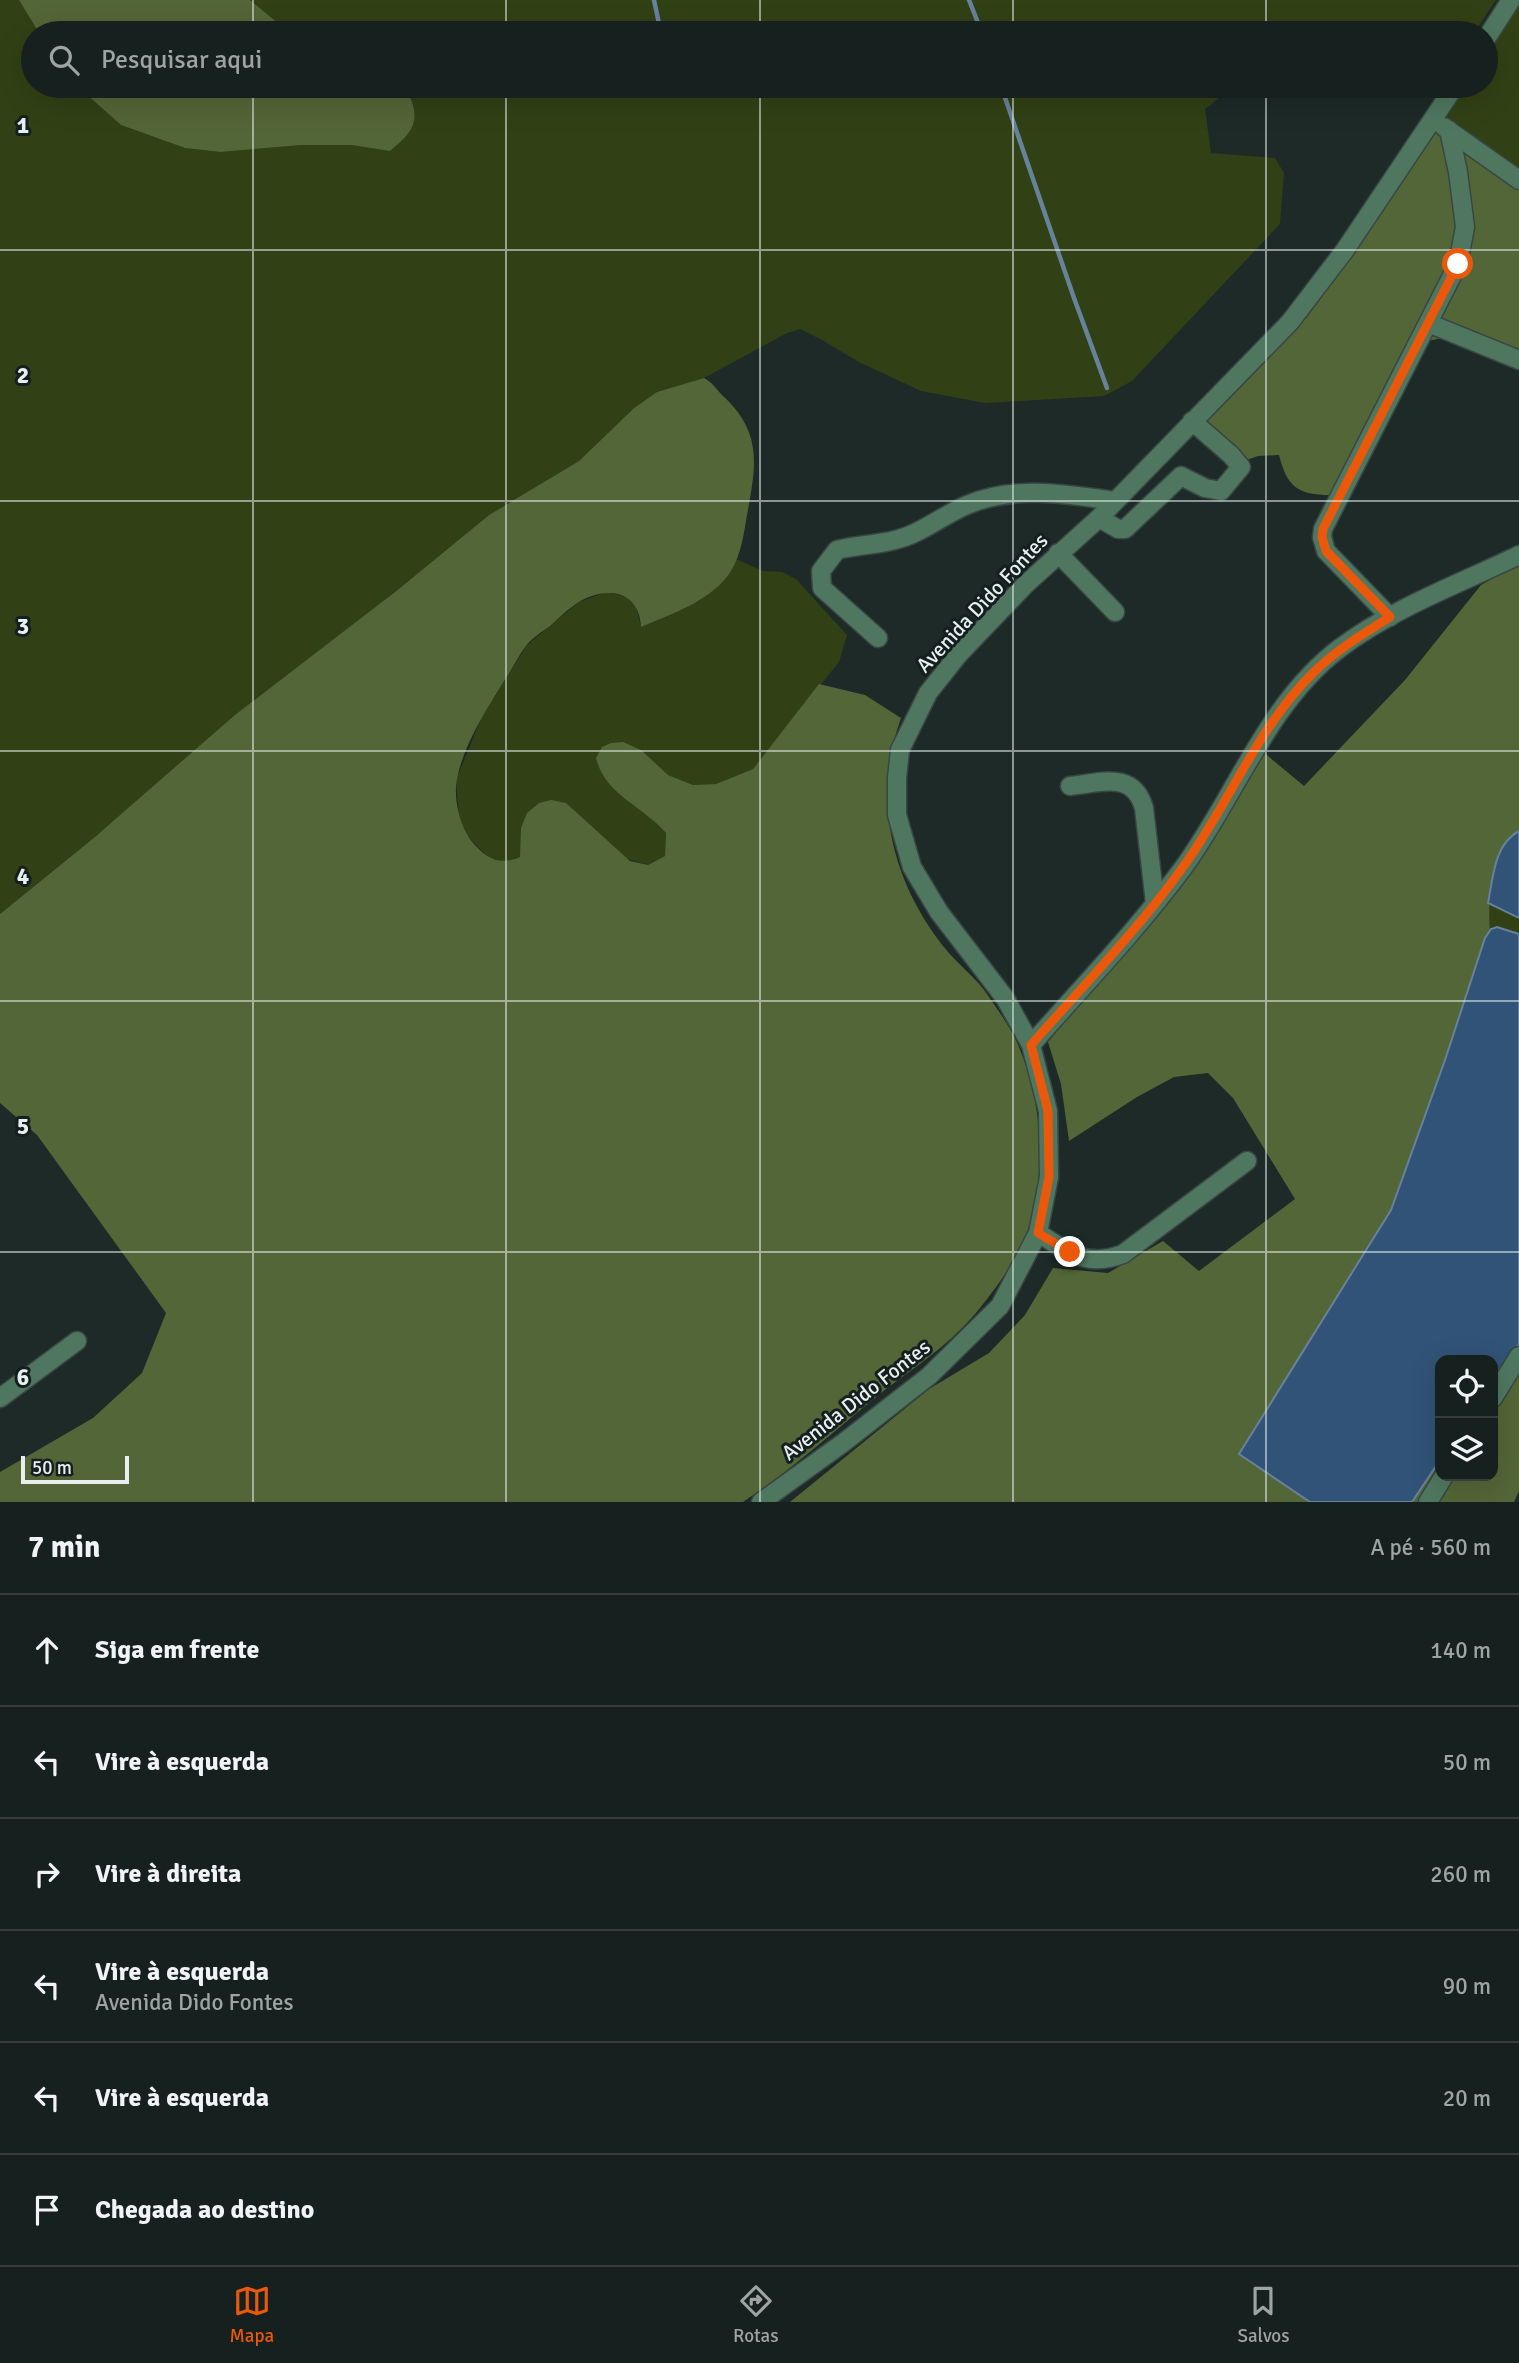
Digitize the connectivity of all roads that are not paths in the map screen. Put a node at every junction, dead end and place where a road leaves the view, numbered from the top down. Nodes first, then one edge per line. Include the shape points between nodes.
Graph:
1 (1511, 0) edge
2 (1498, 21) edge
3 (1447, 98) edge
4 (1433, 119) junction
5 (1449, 130) junction
6 (1519, 180) edge
7 (1428, 323) junction
8 (1519, 360) edge
9 (1192, 421) junction
10 (1115, 501) junction
11 (1099, 518) junction
12 (1058, 553) junction
13 (1519, 555) edge
14 (1115, 612) dead end
15 (1390, 617) junction
16 (878, 638) dead end
17 (1070, 786) dead end
18 (1155, 903) junction
19 (1031, 1045) junction
20 (1247, 1161) dead end
21 (1038, 1233) junction
22 (77, 1340) dead end
23 (1519, 1356) edge
24 (1498, 1390) edge
25 (0, 1398) edge
26 (1441, 1481) edge
27 (761, 1502) edge
28 (1428, 1502) edge

1 - 2 street
3 - 4 street, Avenida Dido Fontes
4 - 5 street
4 - 9 street, Avenida Dido Fontes via 1290,322
5 - 6 street
5 - 7 street via 1465,226 1458,264
7 - 8 street
7 - 15 street via 1323,529 1326,551
9 - 10 street, Avenida Dido Fontes
9 - 11 street via 1241,467 1221,491 1181,476 1125,529
10 - 11 street, Avenida Dido Fontes
10 - 16 street via 1062,493 1011,494 968,504 895,540 837,550 821,571 822,588
11 - 12 street, Avenida Dido Fontes
12 - 14 street
12 - 19 street, Avenida Dido Fontes via 959,654 928,694 900,750 897,778 897,814 912,867 939,912 1005,998
13 - 15 street
15 - 18 street via 1339,649 1311,674 1275,719 1184,867
17 - 18 street via 1122,781 1141,796
18 - 19 street
19 - 21 street, Avenida Dido Fontes via 1048,1111 1049,1177
20 - 21 street via 1123,1254 1106,1261 1070,1252
21 - 27 street, Avenida Dido Fontes via 1000,1306 929,1376
22 - 25 street
23 - 24 street
26 - 28 street

